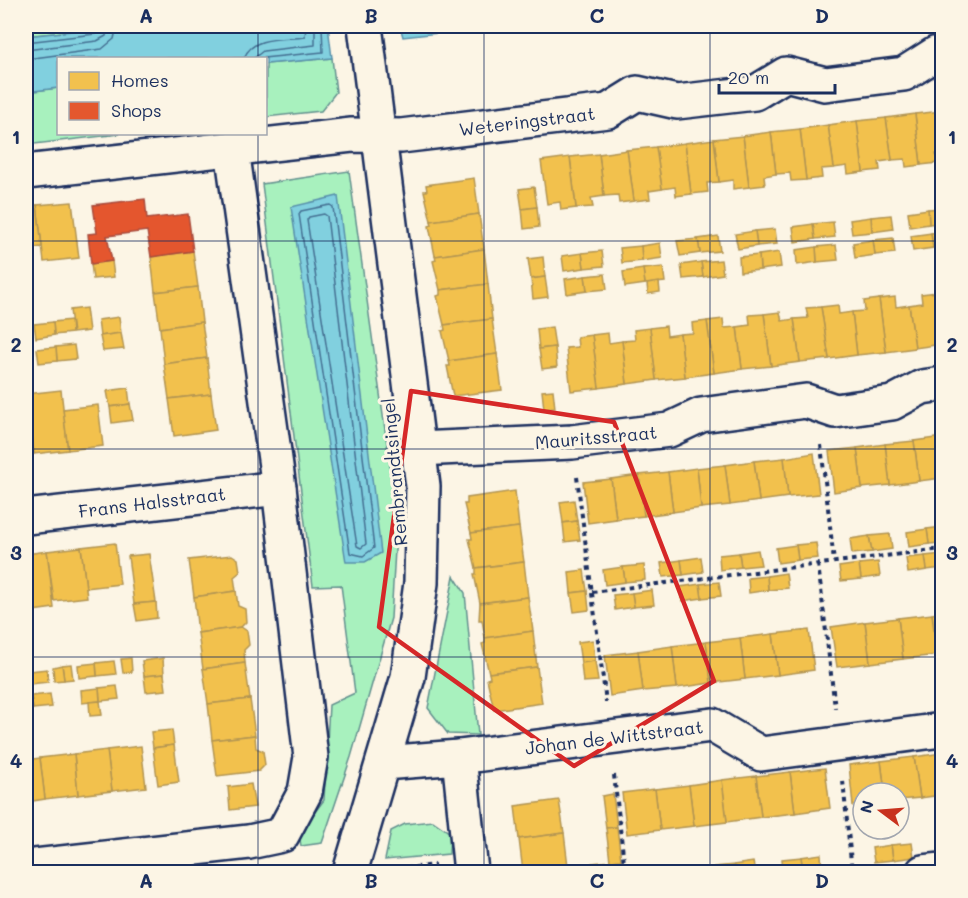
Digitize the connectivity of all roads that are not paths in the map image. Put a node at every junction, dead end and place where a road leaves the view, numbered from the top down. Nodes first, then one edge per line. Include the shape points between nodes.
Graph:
1 (365, 26) edge
2 (942, 55) edge
3 (379, 136) junction
4 (232, 149) junction
5 (26, 172) edge
6 (942, 384) edge
7 (418, 449) junction
8 (279, 488) junction
9 (26, 518) edge
10 (942, 730) edge
11 (459, 757) junction
12 (383, 763) junction
13 (26, 867) edge
14 (942, 870) edge
15 (350, 873) edge
16 (471, 873) edge
17 (923, 873) edge

1 - 3 street, Rembrandtsingel
2 - 3 street, Weteringstraat via 937,53 904,74 825,84 786,74 755,93 676,102 637,93 608,111
3 - 4 street, Weteringstraat via 351,135
3 - 7 street, Rembrandtsingel
4 - 5 street, Weteringstraat
4 - 8 street
6 - 7 street, Mauritsstraat via 922,387 892,403 835,411 806,401 701,415 669,430 572,442
7 - 12 street, Rembrandtsingel via 423,486 421,584 408,676
8 - 9 street, Frans Halsstraat
8 - 13 street via 311,757 305,792 282,835
10 - 11 street, Johan de Wittstraat via 761,754 712,725
11 - 12 street, Johan de Wittstraat
11 - 16 street
12 - 15 street, Rembrandtsingel
14 - 17 street

